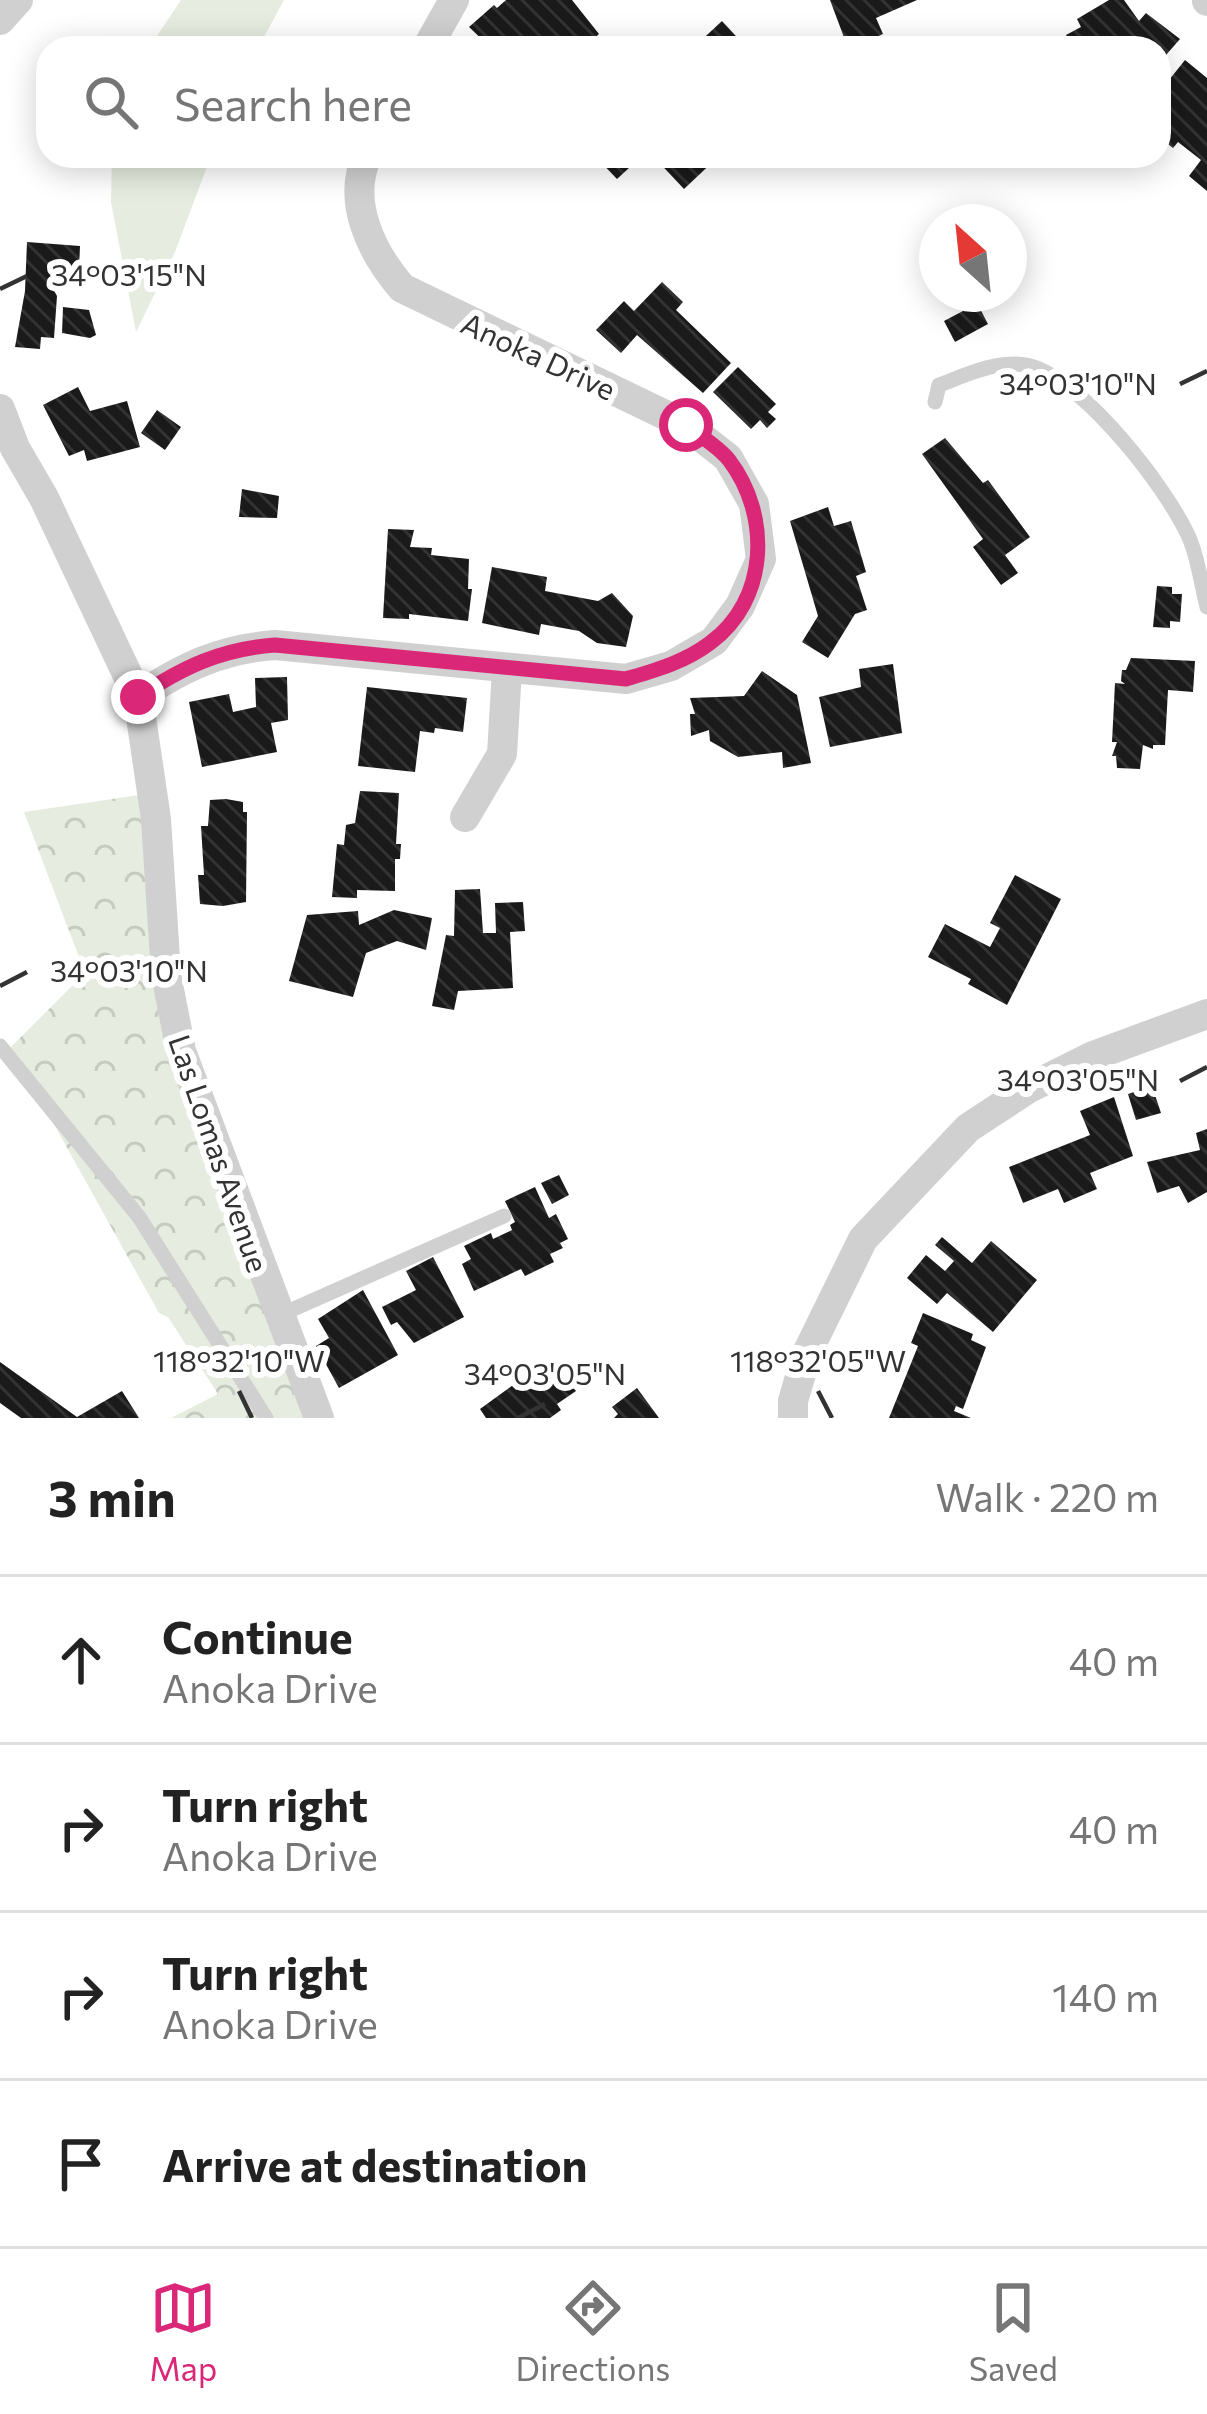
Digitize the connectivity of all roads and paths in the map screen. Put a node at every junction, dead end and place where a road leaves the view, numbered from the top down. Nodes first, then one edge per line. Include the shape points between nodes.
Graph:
1 (18, 0) edge
2 (454, 0) edge
3 (0, 20) edge
4 (434, 36) edge
5 (362, 168) edge
6 (935, 402) dead end
7 (0, 409) edge
8 (1207, 608) edge
9 (507, 670) junction
10 (138, 697) junction
11 (465, 817) dead end
12 (1207, 1014) edge
13 (0, 1046) edge
14 (504, 1216) dead end
15 (278, 1316) junction
16 (266, 1418) edge
17 (319, 1418) edge
18 (793, 1418) edge

1 - 3 street
2 - 4 street
5 - 9 street, Anoka Drive via 362,217 378,260 402,288 686,425 728,458 754,504 761,559 714,641 626,679
6 - 8 lane via 939,386 989,366 1037,368 1104,417 1189,536
7 - 10 street, Las Lomas Avenue
9 - 10 street, Anoka Drive via 243,647 203,658
9 - 11 street via 502,754
10 - 15 street, Las Lomas Avenue via 181,1051
12 - 18 street via 1093,1056 968,1128 863,1239 807,1352
13 - 16 lane via 140,1217
14 - 15 lane
15 - 17 street, Las Lomas Avenue

